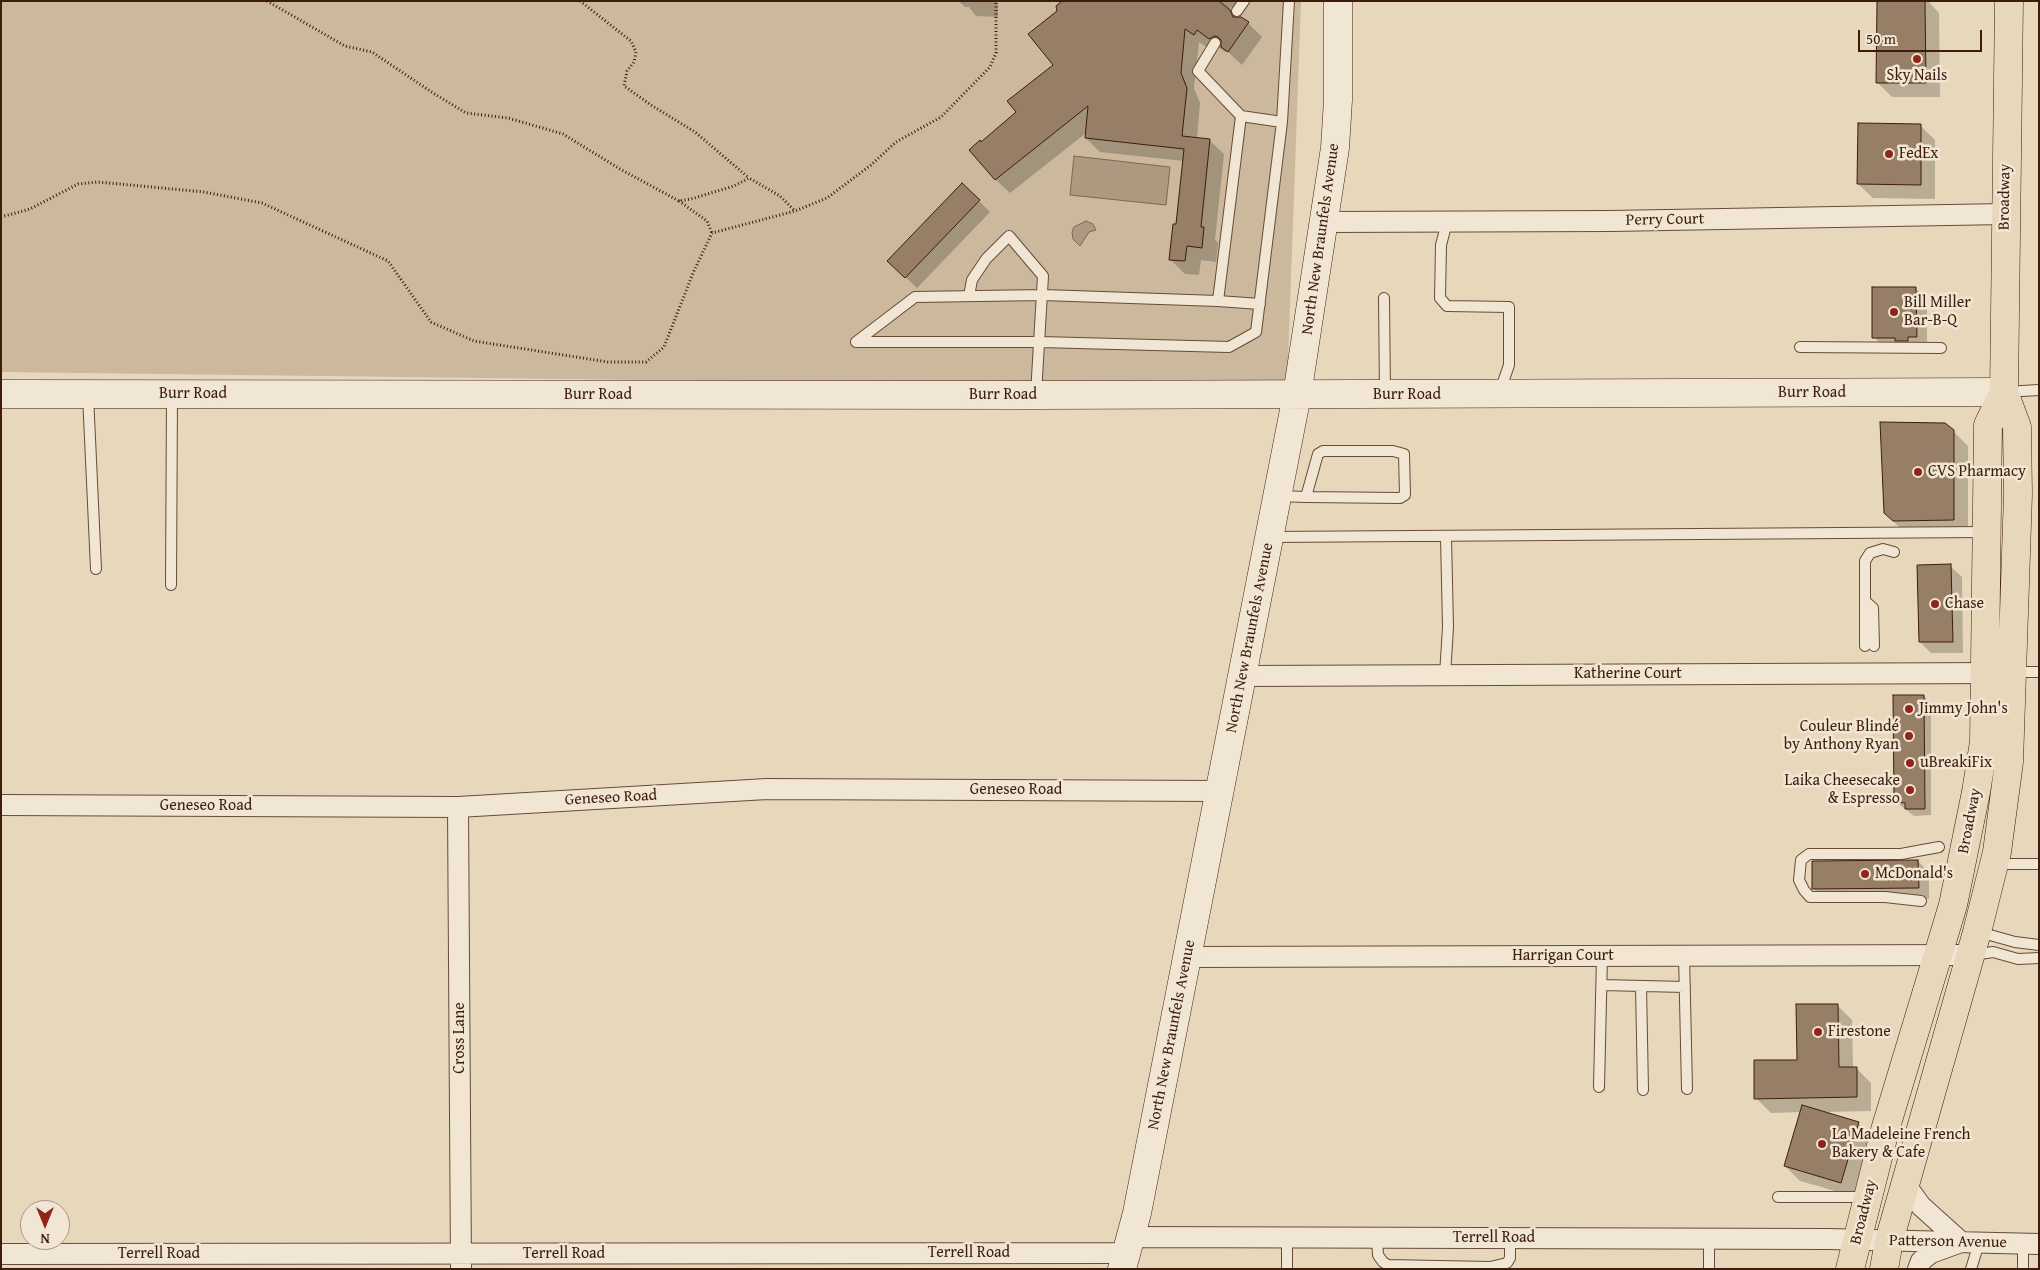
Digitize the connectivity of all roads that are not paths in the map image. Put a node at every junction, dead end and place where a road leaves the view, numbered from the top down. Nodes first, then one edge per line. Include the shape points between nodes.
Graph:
1 (1244, 1) edge
2 (1289, 1) edge
3 (1338, 1) edge
4 (2009, 1) edge
5 (1237, 11) dead end
6 (1215, 43) dead end
7 (1241, 116) junction
8 (1282, 122) junction
9 (2005, 214) junction
10 (1325, 222) junction
11 (1447, 222) junction
12 (1042, 295) junction
13 (969, 296) junction
14 (1384, 298) dead end
15 (1218, 301) junction
16 (1260, 304) junction
17 (1040, 342) junction
18 (1800, 348) dead end
19 (1941, 348) dead end
20 (2039, 390) edge
21 (2004, 392) junction
22 (1, 394) edge
23 (88, 394) junction
24 (172, 394) junction
25 (1499, 394) junction
26 (1036, 395) junction
27 (1297, 395) junction
28 (1385, 395) junction
29 (1278, 496) junction
30 (1306, 497) junction
31 (1986, 532) junction
32 (1270, 537) junction
33 (1446, 537) junction
34 (1894, 552) dead end
35 (96, 569) dead end
36 (171, 585) dead end
37 (1869, 646) dead end
38 (2026, 672) edge
39 (1985, 673) junction
40 (1445, 675) junction
41 (1243, 676) junction
42 (1220, 791) junction
43 (1, 805) edge
44 (458, 807) junction
45 (1939, 846) dead end
46 (1994, 864) junction
47 (2039, 864) edge
48 (1922, 901) dead end
49 (1973, 943) junction
50 (2039, 945) edge
51 (1684, 955) junction
52 (1938, 955) junction
53 (1602, 956) junction
54 (1187, 957) junction
55 (2039, 958) edge
56 (1602, 985) junction
57 (1642, 986) junction
58 (1685, 987) junction
59 (1600, 1087) dead end
60 (1687, 1089) dead end
61 (1643, 1090) dead end
62 (1905, 1184) junction
63 (1778, 1197) dead end
64 (1868, 1197) junction
65 (1287, 1238) junction
66 (1377, 1238) junction
67 (1510, 1238) junction
68 (1709, 1239) junction
69 (1856, 1240) junction
70 (1889, 1240) junction
71 (1970, 1242) junction
72 (2031, 1244) edge
73 (1127, 1253) edge
74 (1, 1254) edge
75 (461, 1262) edge
76 (1287, 1269) edge
77 (1709, 1269) edge
78 (1850, 1269) edge
79 (1884, 1269) edge
80 (1918, 1269) edge
81 (1971, 1269) edge
82 (2023, 1269) edge

1 - 5 lane
2 - 8 lane
3 - 10 street, North New Braunfels Avenue via 1336,129
4 - 9 main road, Broadway
6 - 7 lane via 1198,70
7 - 8 lane
7 - 15 lane
8 - 16 lane
9 - 11 street, Perry Court
9 - 21 main road, Broadway
10 - 11 street, Perry Court
10 - 27 street, North New Braunfels Avenue
11 - 25 lane via 1441,245 1440,298 1447,306 1509,308 1509,365
12 - 13 lane
12 - 13 lane via 1043,276 1009,236 986,259 972,280
12 - 15 lane
12 - 17 lane
13 - 17 lane via 915,297 856,342
14 - 28 lane
15 - 16 lane
16 - 17 lane via 1256,332 1229,347
17 - 26 lane
18 - 19 lane
20 - 21 lane
21 - 25 street, Burr Road
21 - 31 main road, Broadway via 1988,425
21 - 38 main road, Broadway via 2017,427 2018,555
22 - 23 street, Burr Road
23 - 24 street, Burr Road
23 - 35 lane
24 - 26 street, Burr Road
24 - 36 lane
25 - 28 street, Burr Road
26 - 27 street, Burr Road
27 - 28 street, Burr Road
27 - 29 street, North New Braunfels Avenue
29 - 30 lane
29 - 32 street, North New Braunfels Avenue
30 - 30 lane via 1400,498 1405,495 1404,454 1393,451 1323,451 1318,454
31 - 33 lane
31 - 39 main road, Broadway
32 - 33 lane
32 - 41 street, North New Braunfels Avenue
33 - 40 lane via 1448,628
34 - 37 lane via 1876,551 1870,553 1865,561
38 - 39 street, Katherine Court
38 - 46 main road, Broadway
39 - 40 street, Katherine Court
39 - 52 main road, Broadway via 1984,742 1976,792 1953,905
40 - 41 street, Katherine Court
41 - 42 street, North New Braunfels Avenue
42 - 44 street, Geneseo Road via 767,789
42 - 54 street, North New Braunfels Avenue
43 - 44 street, Geneseo Road
44 - 75 street, Cross Lane
45 - 48 lane via 1901,854 1809,854 1801,860 1799,880 1810,897 1885,897
46 - 47 lane
46 - 49 main road, Broadway
49 - 50 lane
49 - 52 street, Harrigan Court
49 - 55 lane via 2018,959
49 - 62 main road, Broadway
51 - 52 street, Harrigan Court
51 - 53 street, Harrigan Court
51 - 58 lane
52 - 64 main road, Broadway
53 - 54 street, Harrigan Court
53 - 56 lane
54 - 73 street, North New Braunfels Avenue
56 - 57 lane
56 - 59 lane
57 - 58 lane
57 - 61 lane
58 - 60 lane
62 - 70 main road, Broadway
62 - 71 street via 1922,1206
63 - 64 lane
64 - 69 main road, Broadway
65 - 66 street, Terrell Road
65 - 73 street, Terrell Road
65 - 76 lane
66 - 67 street, Terrell Road
66 - 67 lane via 1378,1255 1388,1265 1490,1267 1507,1263
67 - 68 street, Terrell Road
68 - 69 street, Terrell Road
68 - 77 lane
69 - 70 street, Patterson Avenue
69 - 78 main road, Broadway
70 - 71 street, Patterson Avenue
70 - 79 main road, Broadway
71 - 72 street, Patterson Avenue
71 - 80 street via 1931,1253
71 - 81 lane
72 - 82 lane
73 - 75 street, Terrell Road
74 - 75 street, Terrell Road

